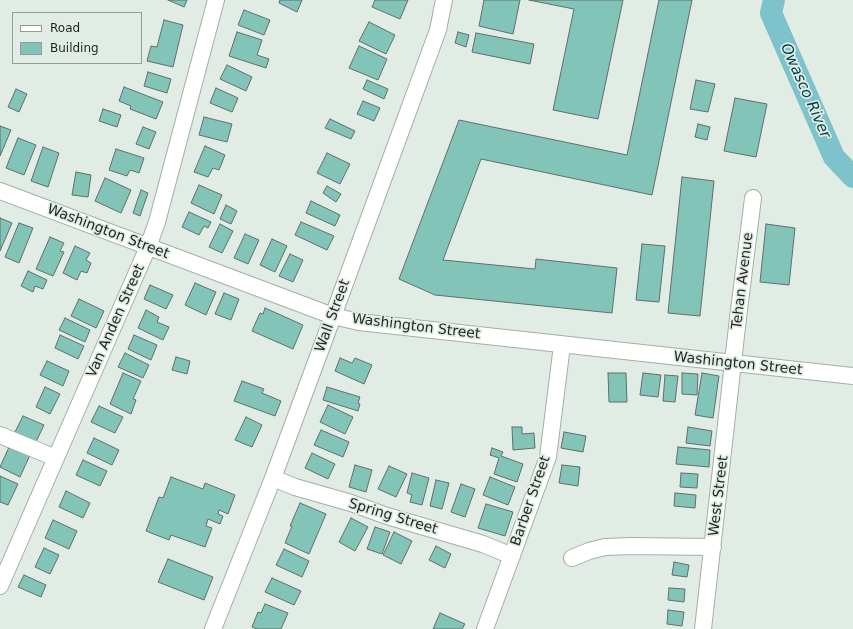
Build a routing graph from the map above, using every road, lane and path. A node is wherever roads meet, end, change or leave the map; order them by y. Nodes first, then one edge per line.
1 (216, 0) edge
2 (444, 0) edge
3 (1, 195) edge
4 (753, 198) dead end
5 (148, 247) junction
6 (333, 316) junction
7 (562, 345) junction
8 (734, 363) junction
9 (853, 376) edge
10 (0, 435) edge
11 (56, 458) junction
12 (273, 478) junction
13 (713, 547) junction
14 (512, 556) junction
15 (572, 558) dead end
16 (0, 586) edge
17 (213, 629) edge
18 (485, 629) edge
19 (703, 629) edge

1 - 5 street, Van Anden Street
2 - 6 street, Wall Street
3 - 5 street, Washington Street
4 - 8 street, Tehan Avenue
5 - 6 street, Washington Street
5 - 11 street, Van Anden Street
6 - 7 street, Washington Street
6 - 12 street, Wall Street
7 - 8 street, Washington Street
7 - 14 street, Barber Street
8 - 9 street, Washington Street
8 - 13 street, West Street
10 - 11 street
11 - 16 street, Van Anden Street
12 - 14 street, Spring Street
12 - 17 street, Wall Street
13 - 15 street
13 - 19 street, West Street
14 - 18 street, Barber Street

